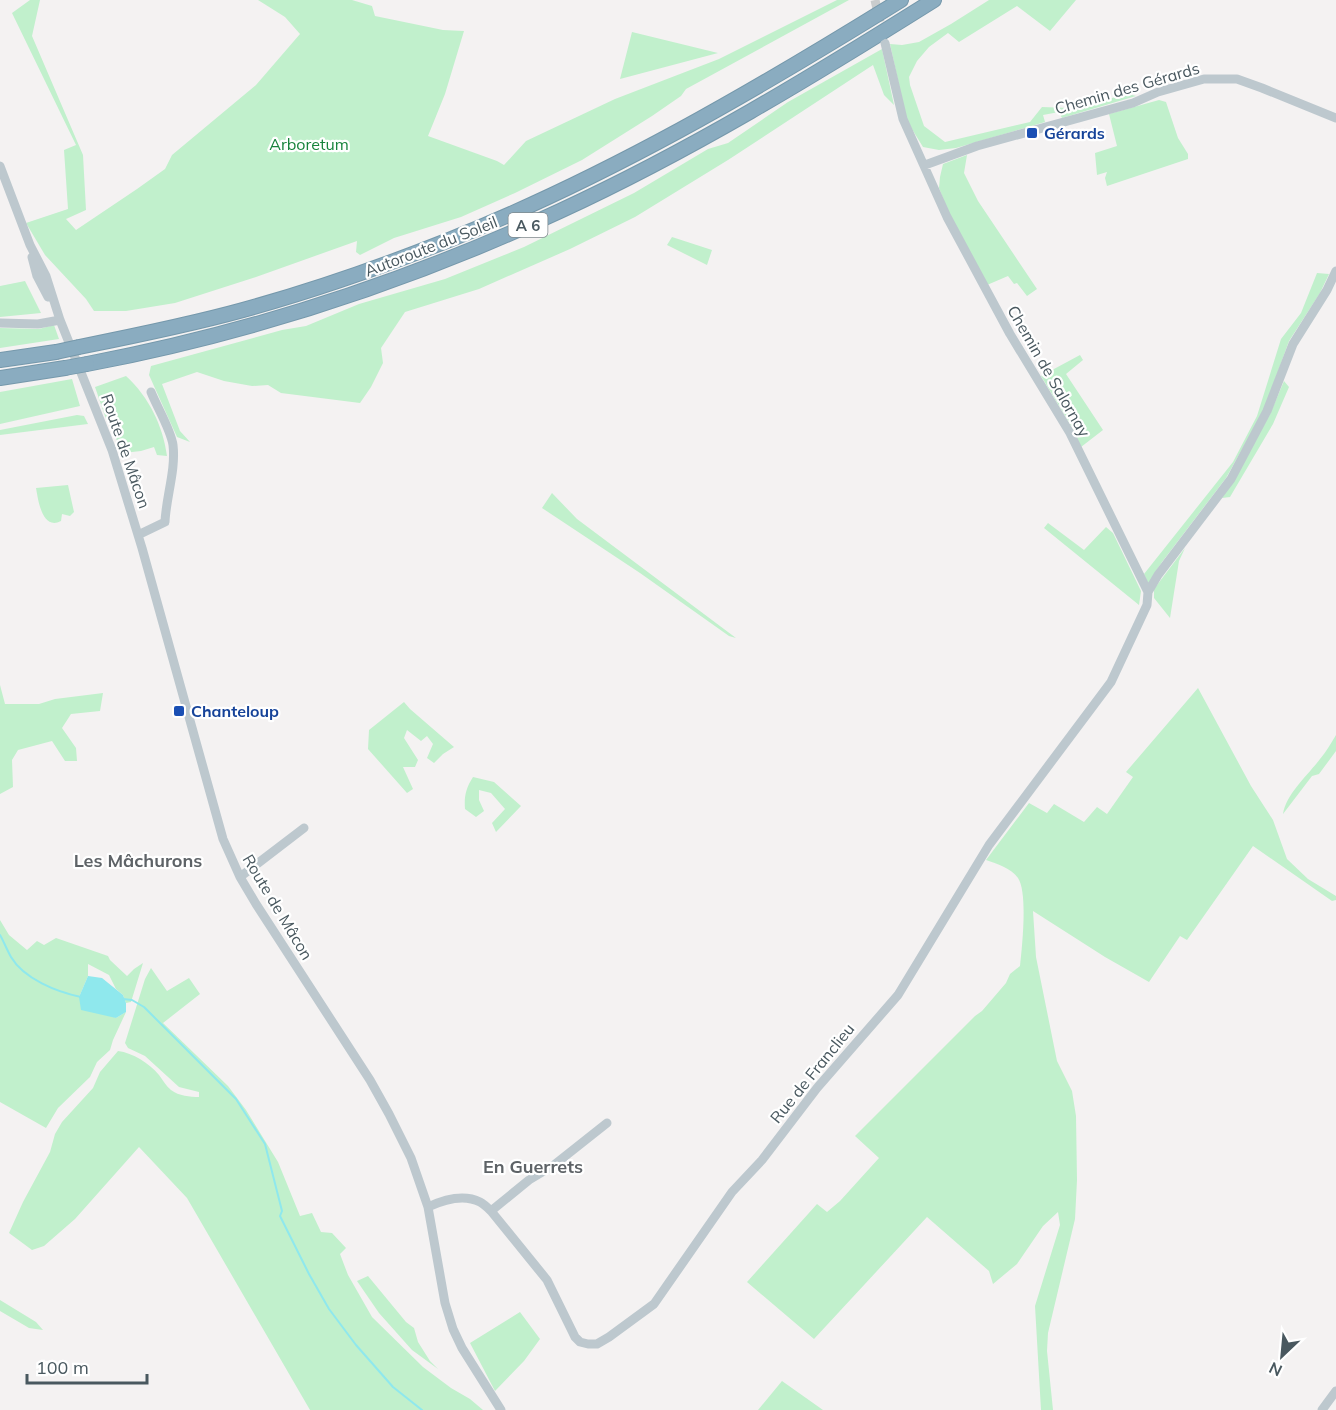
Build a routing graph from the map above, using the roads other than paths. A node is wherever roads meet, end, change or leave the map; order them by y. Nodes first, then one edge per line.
1 (901, 0) edge
2 (934, 0) edge
3 (885, 43) tunnel mouth
4 (1336, 118) edge
5 (925, 165) junction
6 (0, 166) edge
7 (1336, 271) edge
8 (60, 320) junction
9 (0, 322) edge
10 (81, 356) junction
11 (0, 360) edge
12 (0, 378) edge
13 (150, 392) dead end
14 (138, 535) junction
15 (1148, 592) junction
16 (304, 828) dead end
17 (240, 877) junction
18 (607, 1123) dead end
19 (428, 1207) junction
20 (491, 1211) junction
21 (1336, 1391) edge
22 (501, 1410) edge
23 (1322, 1410) edge

1 - 10 highway, Autoroute du Soleil / A 6
2 - 10 highway, Autoroute du Soleil / A 6
3 - 5 street, Chemin de Salornay
4 - 5 street, Chemin des Gérards
5 - 15 street, Chemin de Salornay
6 - 8 street, Route de Mâcon
7 - 15 street
8 - 9 street
8 - 10 street, Route de Mâcon
10 - 11 highway, Autoroute du Soleil / A 6, bridge
10 - 12 highway, Autoroute du Soleil / A 6, bridge
10 - 14 street, Route de Mâcon
13 - 14 street
14 - 17 street, Route de Mâcon
15 - 20 street, Rue de Franclieu
16 - 17 street
17 - 19 street, Route de Mâcon
18 - 20 street
19 - 20 street, Rue de Franclieu
19 - 22 street, Route de Mâcon
21 - 23 street

